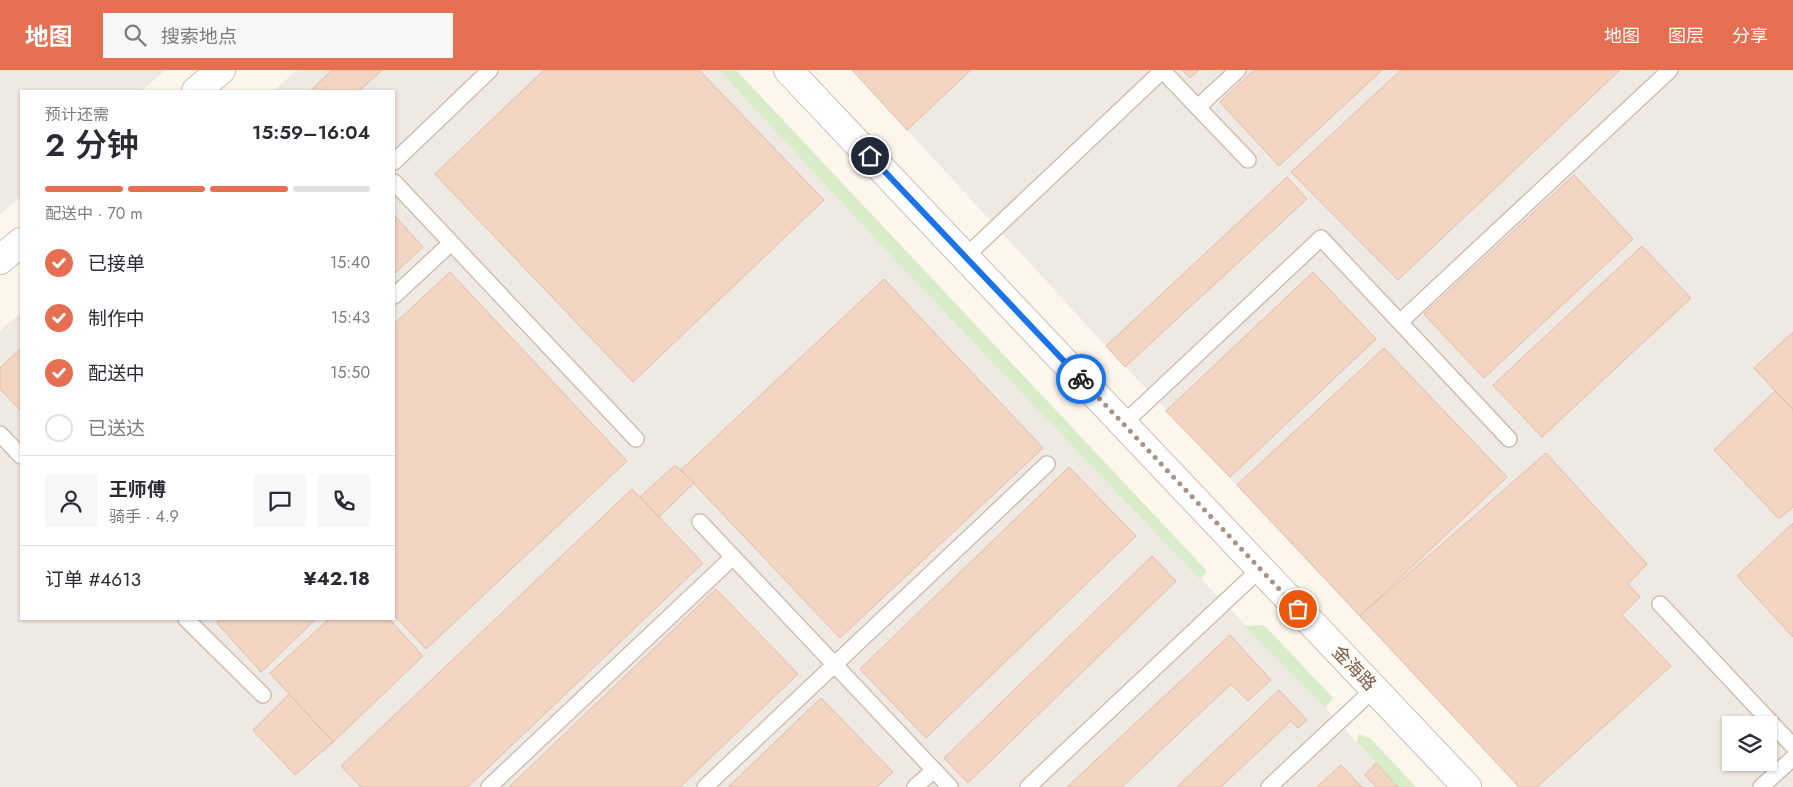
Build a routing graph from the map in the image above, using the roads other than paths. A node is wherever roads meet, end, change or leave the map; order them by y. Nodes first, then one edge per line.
1 (221, 70) edge
2 (490, 70) edge
3 (788, 70) edge
4 (1162, 70) edge
5 (1238, 70) edge
6 (1670, 70) edge
7 (197, 90) edge
8 (1198, 107) junction
9 (1248, 160) dead end
10 (395, 161) edge
11 (395, 183) edge
12 (20, 243) edge
13 (451, 243) junction
14 (965, 257) junction
15 (0, 260) edge
16 (395, 295) edge
17 (1400, 322) junction
18 (1123, 424) junction
19 (0, 434) edge
20 (636, 439) dead end
21 (1509, 439) dead end
22 (20, 455) edge
23 (1047, 464) dead end
24 (700, 522) dead end
25 (733, 558) junction
26 (1260, 569) junction
27 (1660, 604) dead end
28 (187, 620) edge
29 (835, 665) junction
30 (1374, 689) junction
31 (263, 695) dead end
32 (1793, 746) edge
33 (1793, 758) edge
34 (934, 770) junction
35 (489, 787) edge
36 (705, 787) edge
37 (915, 787) edge
38 (950, 787) edge
39 (1028, 787) edge
40 (1269, 787) edge
41 (1467, 787) edge
42 (1761, 787) edge

1 - 7 street
2 - 10 lane
3 - 14 street, 金海路
4 - 8 lane
4 - 14 lane
5 - 8 lane
6 - 17 lane
8 - 9 lane
11 - 13 lane
12 - 15 street
13 - 16 lane
13 - 20 lane
14 - 18 street, 金海路
17 - 18 lane
17 - 21 lane
18 - 26 street, 金海路
19 - 22 lane
23 - 29 lane
24 - 25 lane
25 - 29 lane
25 - 35 lane
26 - 30 street, 金海路
26 - 39 lane
27 - 32 lane
28 - 31 lane
29 - 34 lane
29 - 36 lane
30 - 40 lane
30 - 41 street, 金海路
33 - 42 lane
34 - 37 lane
34 - 38 lane

